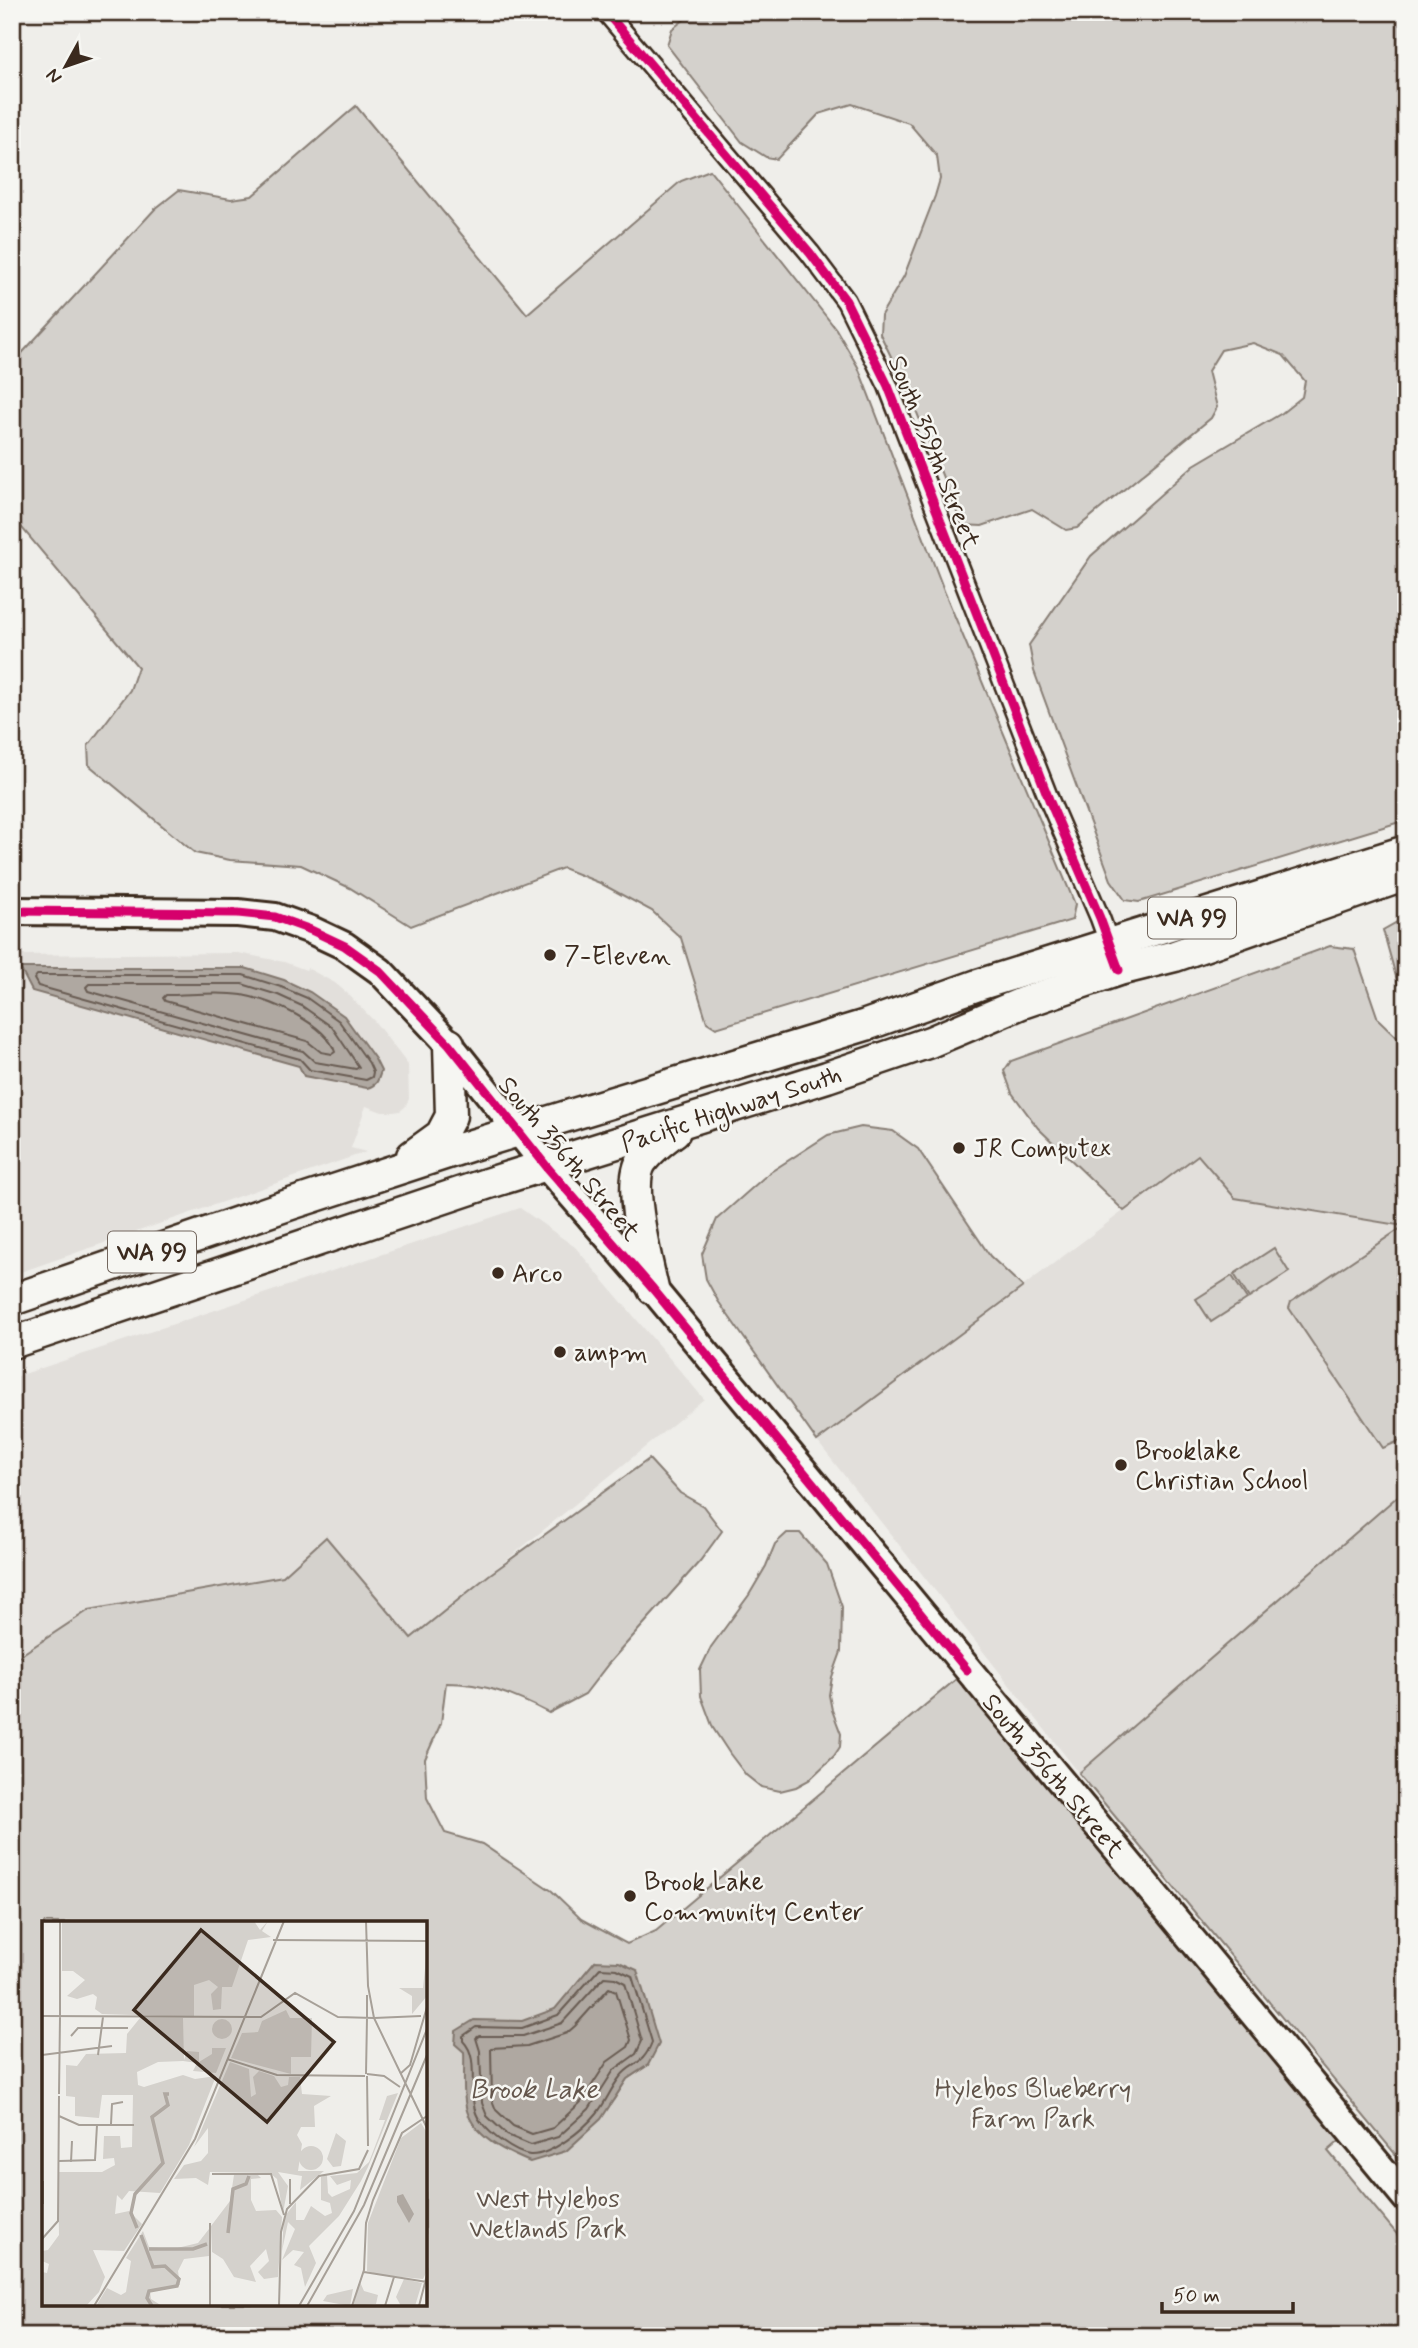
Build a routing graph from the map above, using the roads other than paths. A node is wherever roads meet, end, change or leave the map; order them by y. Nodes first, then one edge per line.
1 (606, 12) edge
2 (1406, 850) edge
3 (1406, 875) edge
4 (12, 911) edge
5 (1115, 957) junction
6 (449, 1044) junction
7 (692, 1119) junction
8 (520, 1132) junction
9 (547, 1167) junction
10 (386, 1174) junction
11 (653, 1289) junction
12 (12, 1300) edge
13 (12, 1343) edge
14 (1406, 2198) edge

1 - 5 street, South 359th Street
2 - 5 main road, Pacific Highway South / WA 99
3 - 5 main road, Pacific Highway South / WA 99
4 - 6 main road, South 356th Street
5 - 7 main road, Pacific Highway South / WA 99
5 - 8 main road, Pacific Highway South / WA 99
6 - 8 main road, South 356th Street
6 - 10 main road
7 - 9 main road, Pacific Highway South / WA 99
7 - 11 main road
8 - 9 main road, South 356th Street
8 - 10 main road, Pacific Highway South / WA 99
9 - 11 main road, South 356th Street
9 - 13 main road, Pacific Highway South / WA 99
10 - 12 main road, Pacific Highway South / WA 99
11 - 14 main road, South 356th Street

